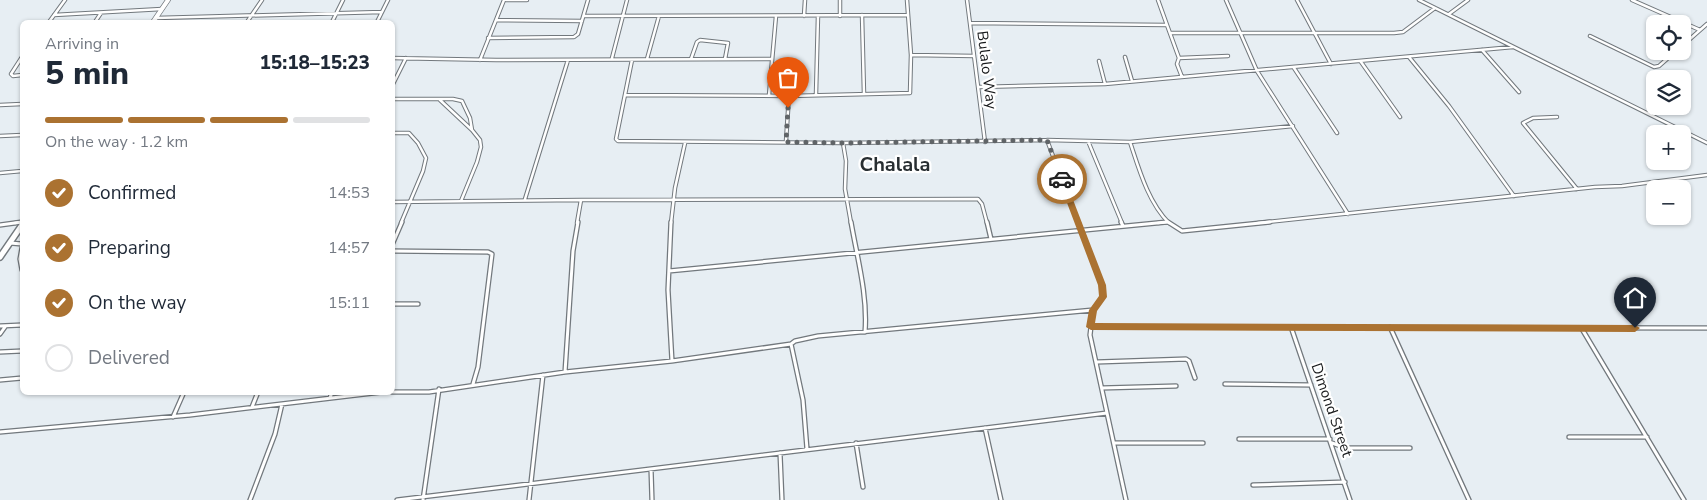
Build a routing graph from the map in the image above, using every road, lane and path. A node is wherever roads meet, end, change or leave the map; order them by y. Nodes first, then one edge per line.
1 (65, 0) edge
2 (168, 0) edge
3 (262, 0) edge
4 (343, 0) edge
5 (388, 0) edge
6 (505, 0) edge
7 (527, 0) edge
8 (588, 0) edge
9 (627, 0) edge
10 (805, 0) edge
11 (840, 0) edge
12 (907, 0) edge
13 (967, 0) edge
14 (1158, 0) edge
15 (1226, 0) edge
16 (1297, 0) edge
17 (1419, 0) edge
18 (1468, 0) edge
19 (1632, 0) edge
20 (1435, 8) junction
21 (162, 9) junction
22 (102, 12) junction
23 (382, 12) junction
24 (336, 14) junction
25 (1449, 14) junction
26 (54, 15) junction
27 (908, 15) junction
28 (251, 16) junction
29 (584, 16) junction
30 (624, 16) junction
31 (659, 16) junction
32 (776, 16) junction
33 (804, 16) junction
34 (818, 16) junction
35 (840, 16) junction
36 (862, 16) junction
37 (206, 17) junction
38 (156, 18) joint
39 (50, 20) edge
40 (96, 20) edge
41 (204, 20) edge
42 (248, 20) edge
43 (333, 20) edge
44 (378, 20) edge
45 (496, 20) junction
46 (582, 20) junction
47 (970, 23) junction
48 (1707, 24) edge
49 (1167, 25) junction
50 (1700, 30) junction
51 (1170, 33) junction
52 (1241, 34) junction
53 (1314, 34) junction
54 (1590, 36) dead end
55 (488, 38) junction
56 (1691, 38) edge
57 (1513, 47) junction
58 (1482, 49) junction
59 (911, 56) junction
60 (974, 56) junction
61 (1228, 56) dead end
62 (1125, 57) dead end
63 (1409, 57) junction
64 (395, 58) edge
65 (406, 58) junction
66 (612, 58) junction
67 (1179, 58) junction
68 (647, 59) junction
69 (691, 59) junction
70 (725, 59) junction
71 (772, 59) junction
72 (20, 60) edge
73 (480, 60) junction
74 (568, 60) junction
75 (632, 60) junction
76 (1666, 60) edge
77 (1099, 61) dead end
78 (1361, 61) junction
79 (1330, 64) junction
80 (1294, 68) junction
81 (1257, 71) junction
82 (20, 75) edge
83 (1182, 77) junction
84 (395, 80) edge
85 (1132, 81) junction
86 (1105, 84) junction
87 (979, 87) junction
88 (1518, 92) dead end
89 (816, 94) junction
90 (864, 94) junction
91 (625, 95) junction
92 (769, 95) junction
93 (790, 96) junction
94 (395, 99) edge
95 (440, 100) junction
96 (20, 104) edge
97 (0, 105) edge
98 (1400, 117) dead end
99 (1557, 117) dead end
100 (1293, 126) junction
101 (472, 131) junction
102 (1337, 132) dead end
103 (395, 133) edge
104 (20, 135) edge
105 (0, 136) edge
106 (1047, 140) junction
107 (1088, 141) junction
108 (786, 142) junction
109 (985, 142) junction
110 (1130, 142) junction
111 (685, 143) junction
112 (843, 143) junction
113 (1707, 143) edge
114 (20, 171) edge
115 (0, 173) edge
116 (1707, 175) edge
117 (1577, 189) junction
118 (1514, 196) junction
119 (846, 198) junction
120 (524, 200) junction
121 (581, 200) junction
122 (673, 200) junction
123 (461, 201) junction
124 (395, 202) edge
125 (409, 202) junction
126 (1348, 214) junction
127 (1168, 222) junction
128 (20, 223) edge
129 (0, 225) edge
130 (20, 226) edge
131 (1123, 226) junction
132 (1080, 230) junction
133 (395, 237) edge
134 (991, 239) junction
135 (10, 243) junction
136 (20, 244) edge
137 (20, 252) edge
138 (395, 252) edge
139 (856, 253) junction
140 (0, 258) edge
141 (20, 265) edge
142 (669, 271) junction
143 (395, 304) edge
144 (418, 304) dead end
145 (1093, 310) junction
146 (20, 325) edge
147 (0, 326) edge
148 (5, 326) junction
149 (1091, 327) junction
150 (1291, 327) junction
151 (1390, 327) junction
152 (1581, 328) junction
153 (1707, 328) edge
154 (865, 332) junction
155 (0, 334) edge
156 (791, 344) junction
157 (20, 351) edge
158 (0, 352) edge
159 (672, 361) junction
160 (1097, 362) junction
161 (565, 372) junction
162 (542, 375) junction
163 (20, 378) edge
164 (1195, 378) dead end
165 (0, 380) edge
166 (473, 384) junction
167 (1225, 384) dead end
168 (1311, 385) junction
169 (1176, 386) dead end
170 (1102, 388) junction
171 (439, 389) junction
172 (395, 392) edge
173 (183, 395) edge
174 (257, 395) edge
175 (331, 395) edge
176 (356, 395) edge
177 (330, 398) junction
178 (282, 404) junction
179 (251, 407) junction
180 (1107, 412) junction
181 (173, 417) junction
182 (985, 428) junction
183 (0, 432) edge
184 (1569, 437) dead end
185 (1647, 437) junction
186 (1239, 439) dead end
187 (1330, 441) junction
188 (856, 443) junction
189 (1114, 443) junction
190 (1203, 443) dead end
191 (1410, 448) dead end
192 (807, 449) junction
193 (780, 453) junction
194 (651, 469) junction
195 (1345, 482) junction
196 (531, 484) junction
197 (1253, 485) dead end
198 (863, 488) dead end
199 (424, 498) edge
200 (250, 500) edge
201 (397, 500) edge
202 (529, 500) edge
203 (652, 500) edge
204 (782, 500) edge
205 (1001, 500) edge
206 (1126, 500) edge
207 (1350, 500) edge
208 (1469, 500) edge
209 (1684, 500) edge

1 - 26 street
2 - 21 street
3 - 28 street
4 - 24 street
5 - 23 street
6 - 7 street
6 - 45 street
8 - 29 street
9 - 30 street
10 - 33 street
11 - 35 street
12 - 27 street
13 - 47 street, Bulalo Way
14 - 49 street
15 - 52 street
16 - 53 street
17 - 20 street
18 - 25 street
19 - 50 street
20 - 25 street
20 - 53 street
21 - 22 street
21 - 38 street
22 - 26 street
22 - 40 street
23 - 24 street
23 - 44 street
24 - 28 street
24 - 43 street
25 - 57 street
26 - 39 street
27 - 36 street
27 - 59 street
28 - 37 street
28 - 42 street
29 - 30 street
29 - 46 street
30 - 31 street
30 - 66 street
31 - 32 street
31 - 68 street
32 - 33 street
32 - 71 street
33 - 34 street
34 - 35 street
34 - 89 street
35 - 36 street
36 - 90 street
37 - 38 street
37 - 41 street
45 - 46 street
45 - 55 street
46 - 55 street
47 - 49 street
47 - 60 street, Bulalo Way
48 - 50 street
49 - 51 street
50 - 56 street
51 - 52 street
51 - 67 street
52 - 53 street
52 - 81 street
53 - 79 street
54 - 76 street
55 - 73 street
57 - 58 street
57 - 113 street
58 - 63 street
58 - 88 street
59 - 60 street
59 - 90 street
60 - 87 street, Bulalo Way
61 - 67 street
62 - 85 street
63 - 78 street
63 - 118 street
64 - 65 street
65 - 73 street
65 - 84 street
66 - 74 street
66 - 75 street
67 - 83 street
68 - 69 street
68 - 75 street
69 - 70 street
69 - 70 street
70 - 71 street
71 - 92 street
72 - 82 street
73 - 74 street
74 - 120 street
75 - 91 street
77 - 86 street
78 - 79 street
78 - 98 street
79 - 80 street
80 - 81 street
80 - 102 street
81 - 83 street
81 - 100 street
83 - 85 street
85 - 86 street
86 - 87 street
87 - 109 street, Bulalo Way
89 - 90 street
89 - 93 street
91 - 92 street
91 - 111 street
92 - 93 street
93 - 108 street
94 - 95 street
95 - 101 street
95 - 101 street
96 - 97 street
99 - 117 street
100 - 110 street
100 - 126 street
101 - 123 street
103 - 125 street
104 - 105 street
106 - 107 street
106 - 109 street
106 - 132 street
107 - 110 street
107 - 131 street
108 - 111 street
108 - 112 street
109 - 112 street
110 - 127 street
111 - 122 street
112 - 119 street
114 - 115 street
116 - 117 street
117 - 118 street
118 - 126 street
119 - 122 street
119 - 134 street
119 - 139 street
120 - 121 street
120 - 123 street
121 - 122 street
121 - 161 street
122 - 142 street
123 - 125 street
124 - 125 street
125 - 133 street
126 - 127 street
127 - 131 street
128 - 129 street
130 - 135 street
131 - 132 street
132 - 134 street
132 - 145 street
134 - 139 street
135 - 136 street
135 - 140 street
137 - 141 street
138 - 166 street
139 - 142 street
139 - 154 street
142 - 159 street
143 - 144 street
145 - 149 street
145 - 154 street
146 - 148 street
147 - 148 street
148 - 155 street
149 - 150 street
149 - 160 street
150 - 151 street
150 - 168 street, Dimond Street
151 - 152 street
151 - 208 street
152 - 153 street
152 - 185 street
154 - 156 street
156 - 159 street
156 - 192 street
157 - 158 street
159 - 161 street
160 - 164 street
160 - 170 street
161 - 162 street
162 - 166 street
162 - 196 street
163 - 165 street
166 - 171 street
167 - 168 street
168 - 187 street, Dimond Street
169 - 170 street
170 - 180 street
171 - 172 street
171 - 199 street
173 - 181 street
174 - 179 street
175 - 177 street
176 - 177 street
177 - 178 street
178 - 179 street
178 - 200 street
179 - 181 street
180 - 182 street
180 - 189 street
181 - 183 street
182 - 188 street
182 - 205 street
184 - 185 street
185 - 209 street
186 - 187 street
187 - 191 street
187 - 195 street, Dimond Street
188 - 192 street
188 - 198 street
189 - 190 street
189 - 206 street
192 - 193 street
193 - 194 street
193 - 204 street
194 - 196 street
194 - 203 street
195 - 197 street
195 - 207 street, Dimond Street
196 - 199 street
196 - 202 street
199 - 201 street

